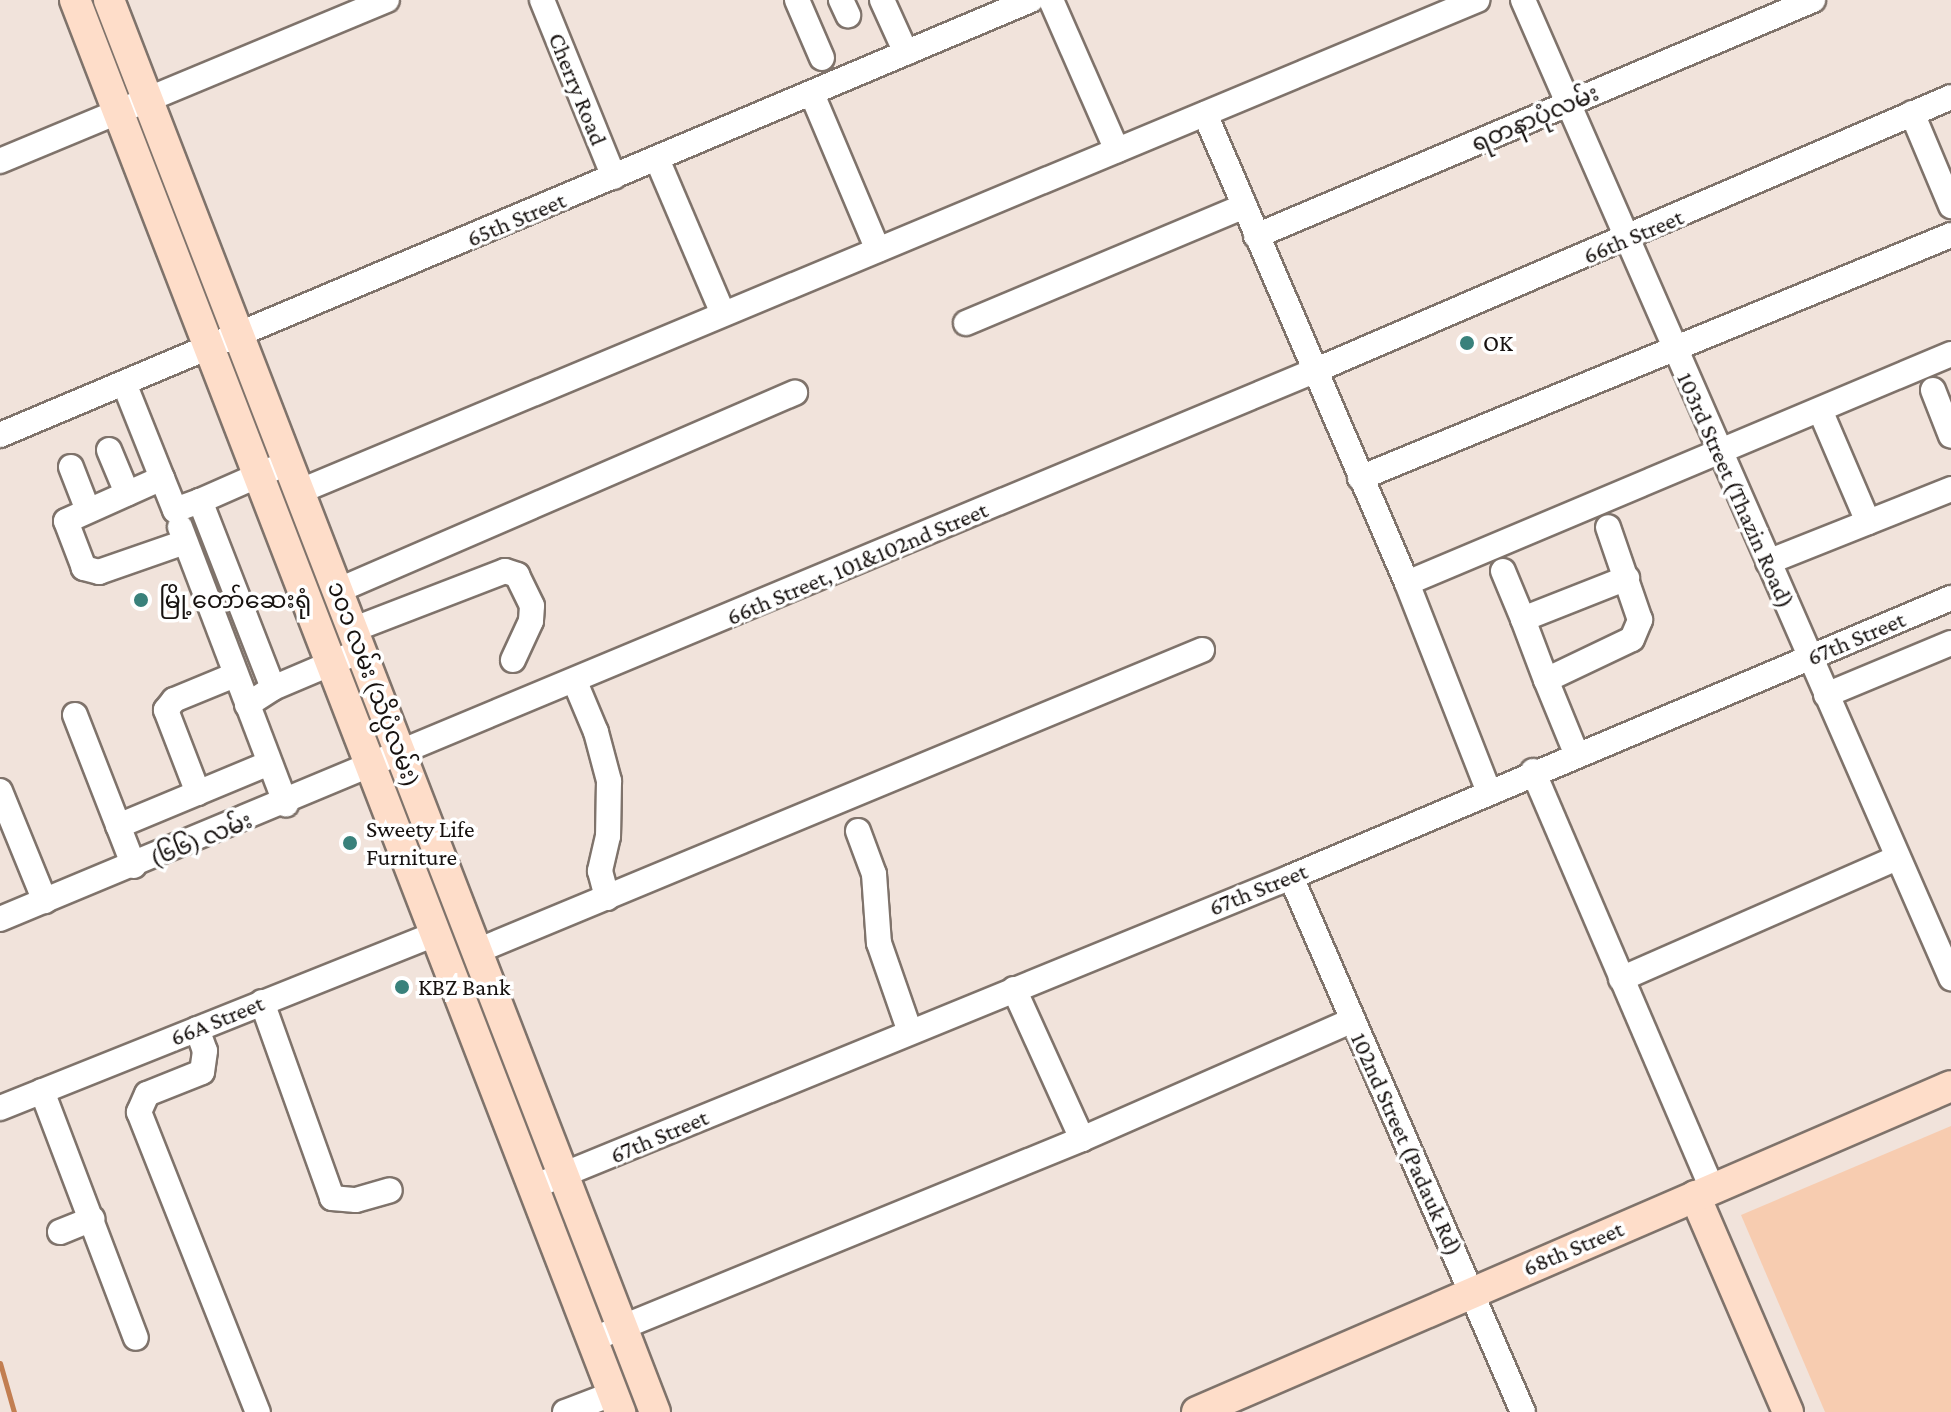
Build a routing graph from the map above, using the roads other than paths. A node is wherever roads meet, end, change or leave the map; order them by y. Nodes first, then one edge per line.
1 (75, 0) edge
2 (109, 0) edge
3 (387, 0) edge
4 (542, 0) edge
5 (797, 0) edge
6 (882, 0) edge
7 (1031, 0) edge
8 (1051, 0) edge
9 (1477, 0) edge
10 (1523, 0) edge
11 (1813, 0) edge
12 (906, 53) junction
13 (822, 58) dead end
14 (812, 94) junction
15 (1951, 97) edge
16 (145, 99) junction
17 (1570, 103) junction
18 (117, 110) junction
19 (1912, 113) junction
20 (1205, 114) junction
21 (1117, 150) junction
22 (657, 159) junction
23 (0, 161) edge
24 (614, 177) junction
25 (1244, 206) junction
26 (1951, 206) edge
27 (1951, 235) edge
28 (1256, 236) junction
29 (1627, 239) junction
30 (878, 250) junction
31 (723, 314) junction
32 (966, 323) dead end
33 (238, 336) junction
34 (207, 348) junction
35 (1674, 349) junction
36 (1951, 354) edge
37 (1314, 371) junction
38 (124, 383) junction
39 (1933, 390) dead end
40 (795, 393) dead end
41 (1820, 410) junction
42 (0, 435) edge
43 (1951, 436) edge
44 (109, 450) dead end
45 (1720, 453) junction
46 (286, 463) junction
47 (71, 467) dead end
48 (258, 476) junction
49 (162, 478) junction
50 (1360, 478) junction
51 (1951, 489) edge
52 (298, 492) junction
53 (127, 493) junction
54 (200, 501) junction
55 (87, 508) junction
56 (175, 510) junction
57 (1868, 522) junction
58 (1608, 527) dead end
59 (185, 542) junction
60 (1768, 562) junction
61 (1503, 571) dead end
62 (1627, 578) junction
63 (1407, 583) junction
64 (339, 590) junction
65 (1951, 598) edge
66 (1523, 619) junction
67 (356, 640) junction
68 (1951, 643) edge
69 (1202, 650) dead end
70 (1810, 657) junction
71 (513, 660) dead end
72 (331, 664) junction
73 (235, 675) junction
74 (1546, 680) junction
75 (575, 682) junction
76 (273, 688) junction
77 (1826, 695) junction
78 (247, 705) junction
79 (75, 715) dead end
80 (1576, 753) junction
81 (401, 756) junction
82 (269, 763) junction
83 (369, 768) junction
84 (1533, 771) junction
85 (1488, 790) junction
86 (0, 791) edge
87 (198, 793) junction
88 (286, 804) junction
89 (118, 826) junction
90 (858, 831) dead end
91 (1897, 858) junction
92 (134, 866) junction
93 (1291, 877) junction
94 (607, 898) junction
95 (45, 901) junction
96 (0, 919) edge
97 (435, 934) junction
98 (477, 951) junction
99 (1951, 978) edge
100 (1621, 979) junction
101 (1014, 989) junction
102 (495, 993) junction
103 (262, 1002) junction
104 (462, 1008) junction
105 (1353, 1020) junction
106 (197, 1029) junction
107 (910, 1032) junction
108 (1951, 1086) edge
109 (42, 1091) junction
110 (0, 1108) edge
111 (1082, 1139) junction
112 (564, 1176) junction
113 (533, 1187) junction
114 (390, 1190) dead end
115 (1704, 1192) junction
116 (92, 1219) junction
117 (60, 1232) dead end
118 (1471, 1291) junction
119 (622, 1326) junction
120 (136, 1338) dead end
121 (591, 1340) junction
122 (616, 1403) edge
123 (651, 1411) edge
124 (258, 1412) edge
125 (565, 1412) edge
126 (1197, 1412) edge
127 (1523, 1412) edge
128 (1787, 1412) edge

1 - 18 main road, ၁၀၁ လမ်း (သိပ္ပံလမ်း)
2 - 16 main road, ၁၀၁ လမ်း (သိပ္ပံလမ်း)
3 - 16 street
4 - 24 street, Cherry Road
5 - 13 street
6 - 12 street
7 - 12 street, 65th Street
8 - 21 street
9 - 20 street
10 - 17 street, 103rd Street (Thazin Road)
11 - 17 street, ရတနာပုံလမ်း
12 - 14 street, 65th Street
14 - 22 street, 65th Street
14 - 30 street
15 - 19 street, 66th Street
16 - 18 street
16 - 33 main road, ၁၀၁ လမ်း (သိပ္ပံလမ်း)
17 - 28 street, ရတနာပုံလမ်း
17 - 29 street, 103rd Street (Thazin Road)
18 - 23 street
18 - 34 main road, ၁၀၁ လမ်း (သိပ္ပံလမ်း)
19 - 26 street
19 - 29 street, 66th Street
20 - 21 street
20 - 25 street
21 - 30 street
22 - 24 street, 65th Street
22 - 31 street
24 - 33 street, 65th Street
25 - 28 street
25 - 32 street
27 - 35 street
28 - 37 street
29 - 35 street, 103rd Street (Thazin Road)
29 - 37 street, 66th Street
30 - 31 street
31 - 52 street
33 - 34 street, 65th Street
33 - 46 main road, ၁၀၁ လမ်း (သိပ္ပံလမ်း)
34 - 38 street, 65th Street
34 - 48 main road, ၁၀၁ လမ်း (သိပ္ပံလမ်း)
35 - 45 street, 103rd Street (Thazin Road)
35 - 50 street
36 - 41 street
37 - 50 street
37 - 75 street, 66th Street, 101&102nd Street
38 - 42 street, 65th Street
38 - 49 street
39 - 43 street
40 - 64 street
41 - 45 street
41 - 57 street
44 - 53 street
45 - 60 street, 103rd Street (Thazin Road)
45 - 63 street
46 - 48 street
46 - 52 main road, ၁၀၁ လမ်း (သိပ္ပံလမ်း)
47 - 55 street
48 - 54 street
48 - 72 main road, ၁၀၁ လမ်း (သိပ္ပံလမ်း)
49 - 53 street
49 - 56 street
50 - 63 street
51 - 57 street
52 - 64 main road, ၁၀၁ လမ်း (သိပ္ပံလမ်း)
53 - 55 street
54 - 56 street
54 - 76 street
55 - 59 street
56 - 59 street
57 - 60 street
58 - 62 street
59 - 73 street
60 - 70 street, 103rd Street (Thazin Road)
61 - 66 street
62 - 66 street
62 - 74 street
63 - 85 street
64 - 67 main road, ၁၀၁ လမ်း (သိပ္ပံလမ်း)
65 - 70 street, 67th Street
66 - 74 street
67 - 71 street
67 - 72 street
67 - 81 main road, ၁၀၁ လမ်း (သိပ္ပံလမ်း)
68 - 77 street
69 - 94 street
70 - 77 street, 103rd Street (Thazin Road)
70 - 80 street, 67th Street
72 - 76 street
72 - 83 main road, ၁၀၁ လမ်း (သိပ္ပံလမ်း)
73 - 78 street
73 - 87 street
74 - 80 street
75 - 81 street, 66th Street, 101&102nd Street
75 - 94 street
76 - 78 street
77 - 91 street, 103rd Street (Thazin Road)
78 - 82 street
79 - 89 street
80 - 84 street, 67th Street
81 - 83 street, (၆၆) လမ်း
81 - 98 main road, ၁၀၁ လမ်း (သိပ္ပံလမ်း)
82 - 87 street
82 - 88 street
83 - 88 street, (၆၆) လမ်း
83 - 97 main road, ၁၀၁ လမ်း (သိပ္ပံလမ်း)
84 - 85 street, 67th Street
84 - 100 street
85 - 93 street, 67th Street
86 - 95 street
87 - 89 street
88 - 92 street, (၆၆) လမ်း
89 - 92 street
90 - 107 street
91 - 99 street, 103rd Street (Thazin Road)
91 - 100 street
92 - 95 street, (၆၆) လမ်း
93 - 101 street, 67th Street
93 - 105 street, 102nd Street (Padauk Rd)
94 - 98 street
95 - 96 street, (၆၆) လမ်း
97 - 103 street, 66A Street
97 - 104 main road, ၁၀၁ လမ်း (သိပ္ပံလမ်း)
98 - 102 main road, ၁၀၁ လမ်း (သိပ္ပံလမ်း)
100 - 115 street
101 - 107 street, 67th Street
101 - 111 street
102 - 104 main road
102 - 112 main road, ၁၀၁ လမ်း (သိပ္ပံလမ်း)
103 - 106 street, 66A Street
103 - 114 street
104 - 113 main road, ၁၀၁ လမ်း (သိပ္ပံလမ်း)
105 - 111 street
105 - 118 street, 102nd Street (Padauk Rd)
106 - 109 street, 66A Street
106 - 124 street
107 - 112 street, 67th Street
108 - 115 main road, 68th Street
109 - 110 street, 66A Street
109 - 116 street
111 - 119 street
112 - 113 street, 67th Street
112 - 119 main road, ၁၀၁ လမ်း (သိပ္ပံလမ်း)
113 - 121 main road, ၁၀၁ လမ်း (သိပ္ပံလမ်း)
115 - 118 main road, 68th Street
115 - 128 main road
116 - 117 street
116 - 120 street
118 - 126 main road, 68th Street
118 - 127 street, 102nd Street (Padauk Rd)
119 - 121 street
119 - 123 main road, ၁၀၁ လမ်း (သိပ္ပံလမ်း)
121 - 122 main road, ၁၀၁ လမ်း (သိပ္ပံလမ်း)
122 - 125 street

